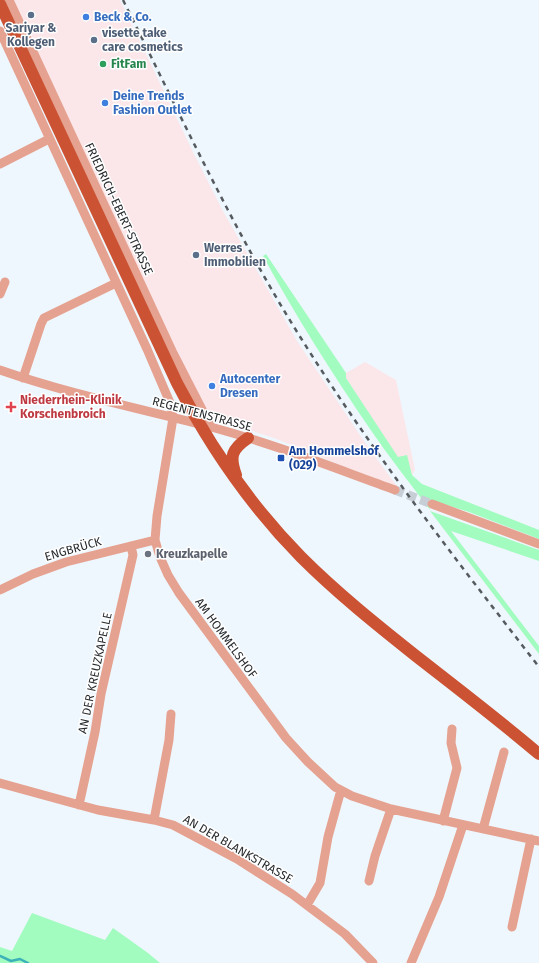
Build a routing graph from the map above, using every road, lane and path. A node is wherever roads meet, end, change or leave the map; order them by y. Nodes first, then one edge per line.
1 (9, 0) edge
2 (0, 4) edge
3 (0, 31) edge
4 (49, 139) junction
5 (0, 164) edge
6 (5, 282) dead end
7 (116, 283) junction
8 (0, 294) edge
9 (0, 370) edge
10 (24, 378) junction
11 (173, 418) junction
12 (205, 426) junction
13 (248, 438) junction
14 (240, 485) junction
15 (395, 490) tunnel mouth
16 (432, 504) tunnel mouth
17 (155, 540) junction
18 (539, 544) edge
19 (131, 546) junction
20 (0, 590) edge
21 (171, 714) dead end
22 (452, 729) dead end
23 (504, 752) dead end
24 (539, 754) edge
25 (0, 783) edge
26 (341, 790) junction
27 (79, 805) junction
28 (391, 809) junction
29 (154, 820) junction
30 (443, 821) junction
31 (463, 825) junction
32 (483, 829) junction
33 (535, 840) edge
34 (369, 880) dead end
35 (307, 905) junction
36 (512, 927) dead end
37 (373, 963) edge
38 (411, 963) edge

1 - 12 street, FRIEDRICH-EBERT-STRASSE
2 - 12 main road
3 - 4 street
4 - 5 street
4 - 7 street
6 - 8 street
7 - 10 street
7 - 11 street
9 - 10 street, REGENTENSTRASSE
10 - 11 street, REGENTENSTRASSE
11 - 12 street, REGENTENSTRASSE
11 - 17 street, AM HOMMELSHOF
12 - 13 street, REGENTENSTRASSE
12 - 14 main road
13 - 14 main road
13 - 15 street, REGENTENSTRASSE
14 - 24 main road
16 - 18 street
17 - 19 street, ENGBRÜCK
17 - 26 street, AM HOMMELSHOF
19 - 20 street, ENGBRÜCK
19 - 27 street, AN DER KREUZKAPELLE
21 - 29 street
22 - 30 street
23 - 32 street
25 - 27 street, AN DER BLANKSTRASSE
26 - 28 street, AM HOMMELSHOF
26 - 35 street
27 - 29 street, AN DER BLANKSTRASSE
28 - 30 street, AM HOMMELSHOF
28 - 34 street
29 - 35 street, AN DER BLANKSTRASSE
30 - 31 street, AM HOMMELSHOF
31 - 32 street, AM HOMMELSHOF
31 - 38 street
32 - 33 street, AM HOMMELSHOF
33 - 36 street, AM HOMMELSHOF
35 - 37 street, AN DER BLANKSTRASSE

